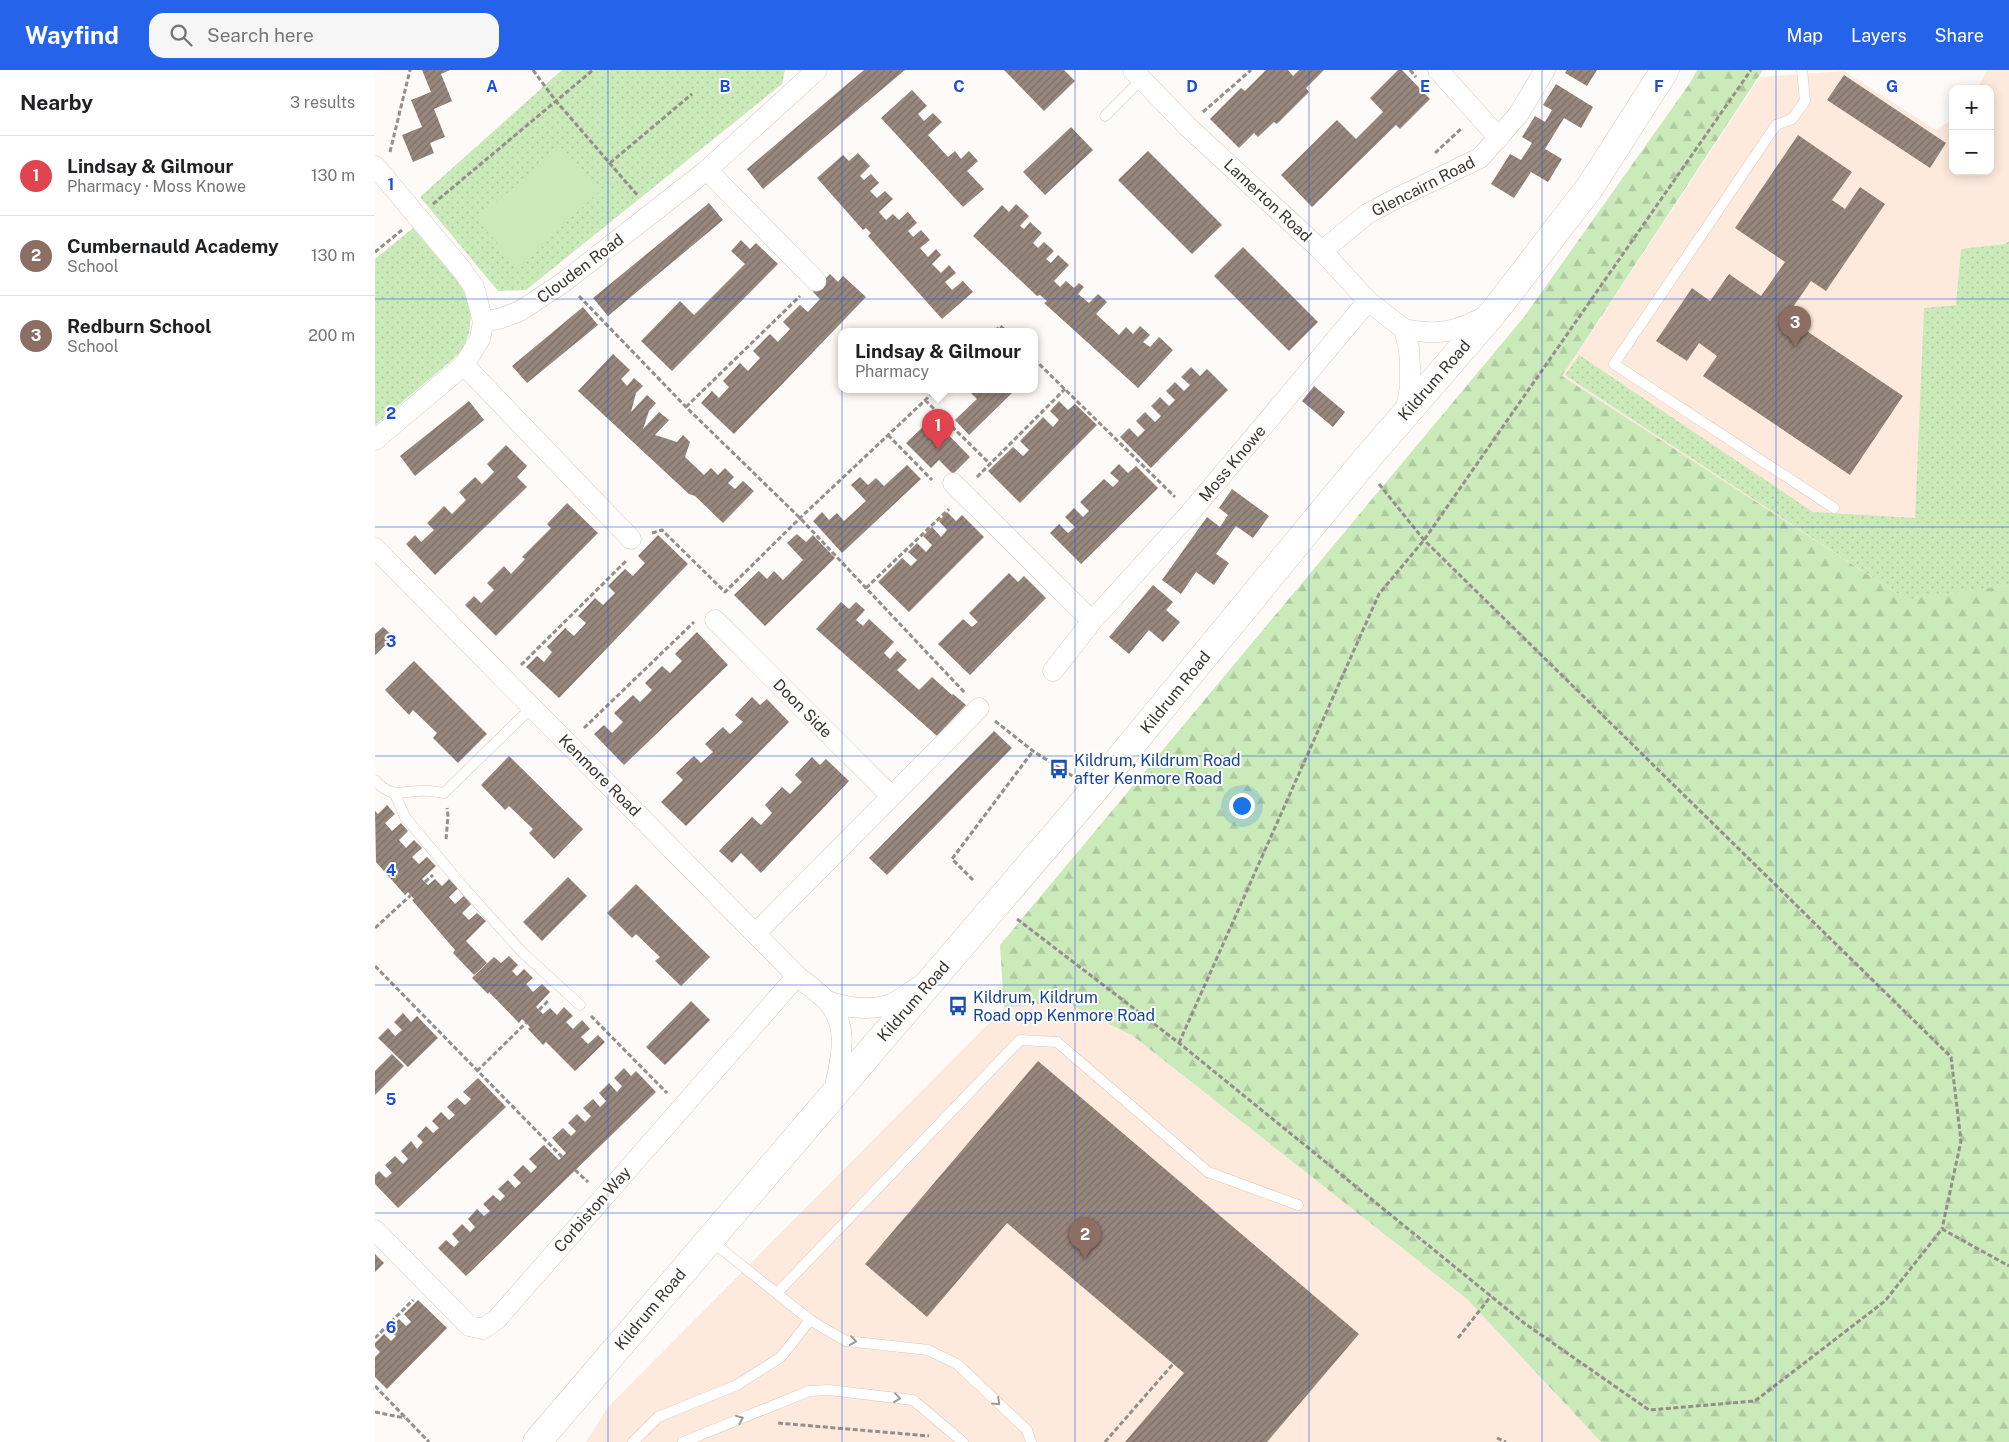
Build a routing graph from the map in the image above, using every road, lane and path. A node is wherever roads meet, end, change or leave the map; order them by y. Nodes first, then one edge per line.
1 (410, 70) edge
2 (533, 70) edge
3 (593, 70) edge
4 (817, 70) edge
5 (1251, 70) edge
6 (1438, 70) edge
7 (1545, 70) edge
8 (1665, 70) edge
9 (1751, 70) edge
10 (1802, 70) edge
11 (1411, 71) edge
12 (1138, 75) edge
13 (1418, 78) dead end
14 (692, 94) dead end
15 (556, 101) junction
16 (1105, 116) dead end
17 (1465, 125) dead end
18 (1187, 126) junction
19 (1499, 138) junction
20 (609, 163) junction
21 (707, 170) junction
22 (380, 171) edge
23 (1447, 174) junction
24 (652, 213) junction
25 (418, 216) junction
26 (1322, 251) junction
27 (375, 252) edge
28 (816, 281) joint
29 (564, 282) junction
30 (1368, 301) junction
31 (1493, 313) junction
32 (483, 322) junction
33 (1404, 329) junction
34 (1038, 363) edge
35 (464, 365) junction
36 (1065, 389) junction
37 (933, 393) edge
38 (925, 400) junction
39 (686, 407) junction
40 (1405, 413) junction
41 (888, 435) junction
42 (375, 440) edge
43 (1363, 463) junction
44 (990, 464) junction
45 (960, 490) junction
46 (1834, 508) dead end
47 (1191, 512) junction
48 (800, 518) junction
49 (631, 539) junction
50 (1424, 540) junction
51 (375, 548) edge
52 (866, 588) junction
53 (725, 592) junction
54 (719, 598) dead end
55 (707, 618) joint
56 (1092, 620) junction
57 (1053, 670) dead end
58 (506, 680) junction
59 (532, 707) junction
60 (979, 708) junction
61 (568, 743) junction
62 (1033, 751) junction
63 (375, 780) edge
64 (1094, 790) junction
65 (444, 793) junction
66 (395, 794) junction
67 (891, 796) junction
68 (445, 864) junction
69 (973, 880) dead end
70 (411, 895) dead end
71 (1014, 917) dead end
72 (375, 928) edge
73 (756, 933) junction
74 (375, 966) edge
75 (797, 976) junction
76 (933, 978) junction
77 (827, 1000) junction
78 (580, 1004) joint
79 (527, 1024) dead end
80 (1179, 1043) junction
81 (477, 1071) junction
82 (834, 1092) junction
83 (681, 1108) junction
84 (562, 1157) dead end
85 (1298, 1205) dead end
86 (1942, 1229) junction
87 (375, 1230) edge
88 (709, 1240) junction
89 (2009, 1266) edge
90 (428, 1285) junction
91 (777, 1293) junction
92 (1491, 1296) junction
93 (810, 1320) junction
94 (375, 1338) edge
95 (1458, 1338) dead end
96 (1173, 1364) dead end
97 (375, 1386) edge
98 (375, 1412) edge
99 (755, 1413) junction
100 (405, 1418) junction
101 (935, 1437) dead end
102 (1497, 1438) dead end
103 (538, 1439) edge
104 (698, 1440) edge
105 (429, 1441) edge
106 (633, 1442) edge
107 (683, 1442) edge
108 (963, 1442) edge
109 (1031, 1442) edge
110 (1105, 1442) edge
111 (1506, 1442) edge

1 - 22 path
2 - 15 path
3 - 15 path
4 - 21 street, Clouden Road
5 - 18 path
6 - 19 street
7 - 19 street, Glencairn Road
8 - 31 street, Kildrum Road
9 - 50 path
10 - 46 lane
11 - 13 path
12 - 16 lane
12 - 18 street, Lamerton Road
14 - 20 path
15 - 20 path
15 - 25 path
17 - 23 path
18 - 26 street, Lamerton Road
19 - 23 street, Glencairn Road
20 - 24 path
21 - 24 street, Clouden Road
21 - 28 street
22 - 25 street
23 - 26 street, Glencairn Road
24 - 29 street, Clouden Road
25 - 27 path
25 - 32 street
26 - 30 street, Lamerton Road
28 - 39 path
29 - 32 street, Clouden Road
29 - 39 path
30 - 33 street, Lamerton Road
30 - 47 street, Moss Knowe
31 - 33 street
31 - 40 street, Kildrum Road
32 - 35 street
33 - 40 street
34 - 36 path
35 - 42 street
35 - 49 street
36 - 44 path
36 - 47 path
37 - 38 path
38 - 41 path
38 - 44 path
39 - 48 path
40 - 43 street, Kildrum Road
41 - 45 path
41 - 48 path
43 - 50 path
43 - 64 street, Kildrum Road
44 - 45 path
45 - 52 path
45 - 56 street
47 - 56 street, Moss Knowe
48 - 52 path
48 - 53 path
49 - 53 path
49 - 58 path
50 - 80 path
50 - 86 path
51 - 58 street, Kenmore Road
52 - 60 path
53 - 54 path
55 - 61 path
55 - 67 street, Doon Side
56 - 57 street, Moss Knowe
58 - 59 street, Kenmore Road
59 - 61 street, Kenmore Road
59 - 65 lane
60 - 62 path
60 - 67 street
61 - 73 street, Kenmore Road
62 - 64 path
62 - 69 path
63 - 66 lane
64 - 76 street, Kildrum Road
65 - 66 lane
65 - 68 path
66 - 68 lane
67 - 73 street
68 - 78 lane
70 - 72 path
71 - 80 path
73 - 75 street, Kenmore Road
74 - 81 path
75 - 77 street, Kenmore Road
75 - 83 street, Corbiston Way
76 - 77 street, Kenmore Road
76 - 82 street, Kildrum Road
77 - 82 street, Kenmore Road
78 - 83 path
79 - 81 path
80 - 92 path
81 - 84 path
82 - 88 street, Kildrum Road
83 - 90 street, Corbiston Way
85 - 91 lane
86 - 89 path
86 - 92 path
87 - 90 street, Corbiston Way
88 - 91 lane
88 - 103 street, Kildrum Road
90 - 94 path
91 - 93 lane
92 - 95 path
93 - 106 lane
93 -> 109 lane
96 - 110 path
97 - 100 path
98 - 100 path
99 - 101 path
104 -> 99 lane
99 -> 108 lane
100 - 105 path
102 - 111 path
104 - 107 lane

